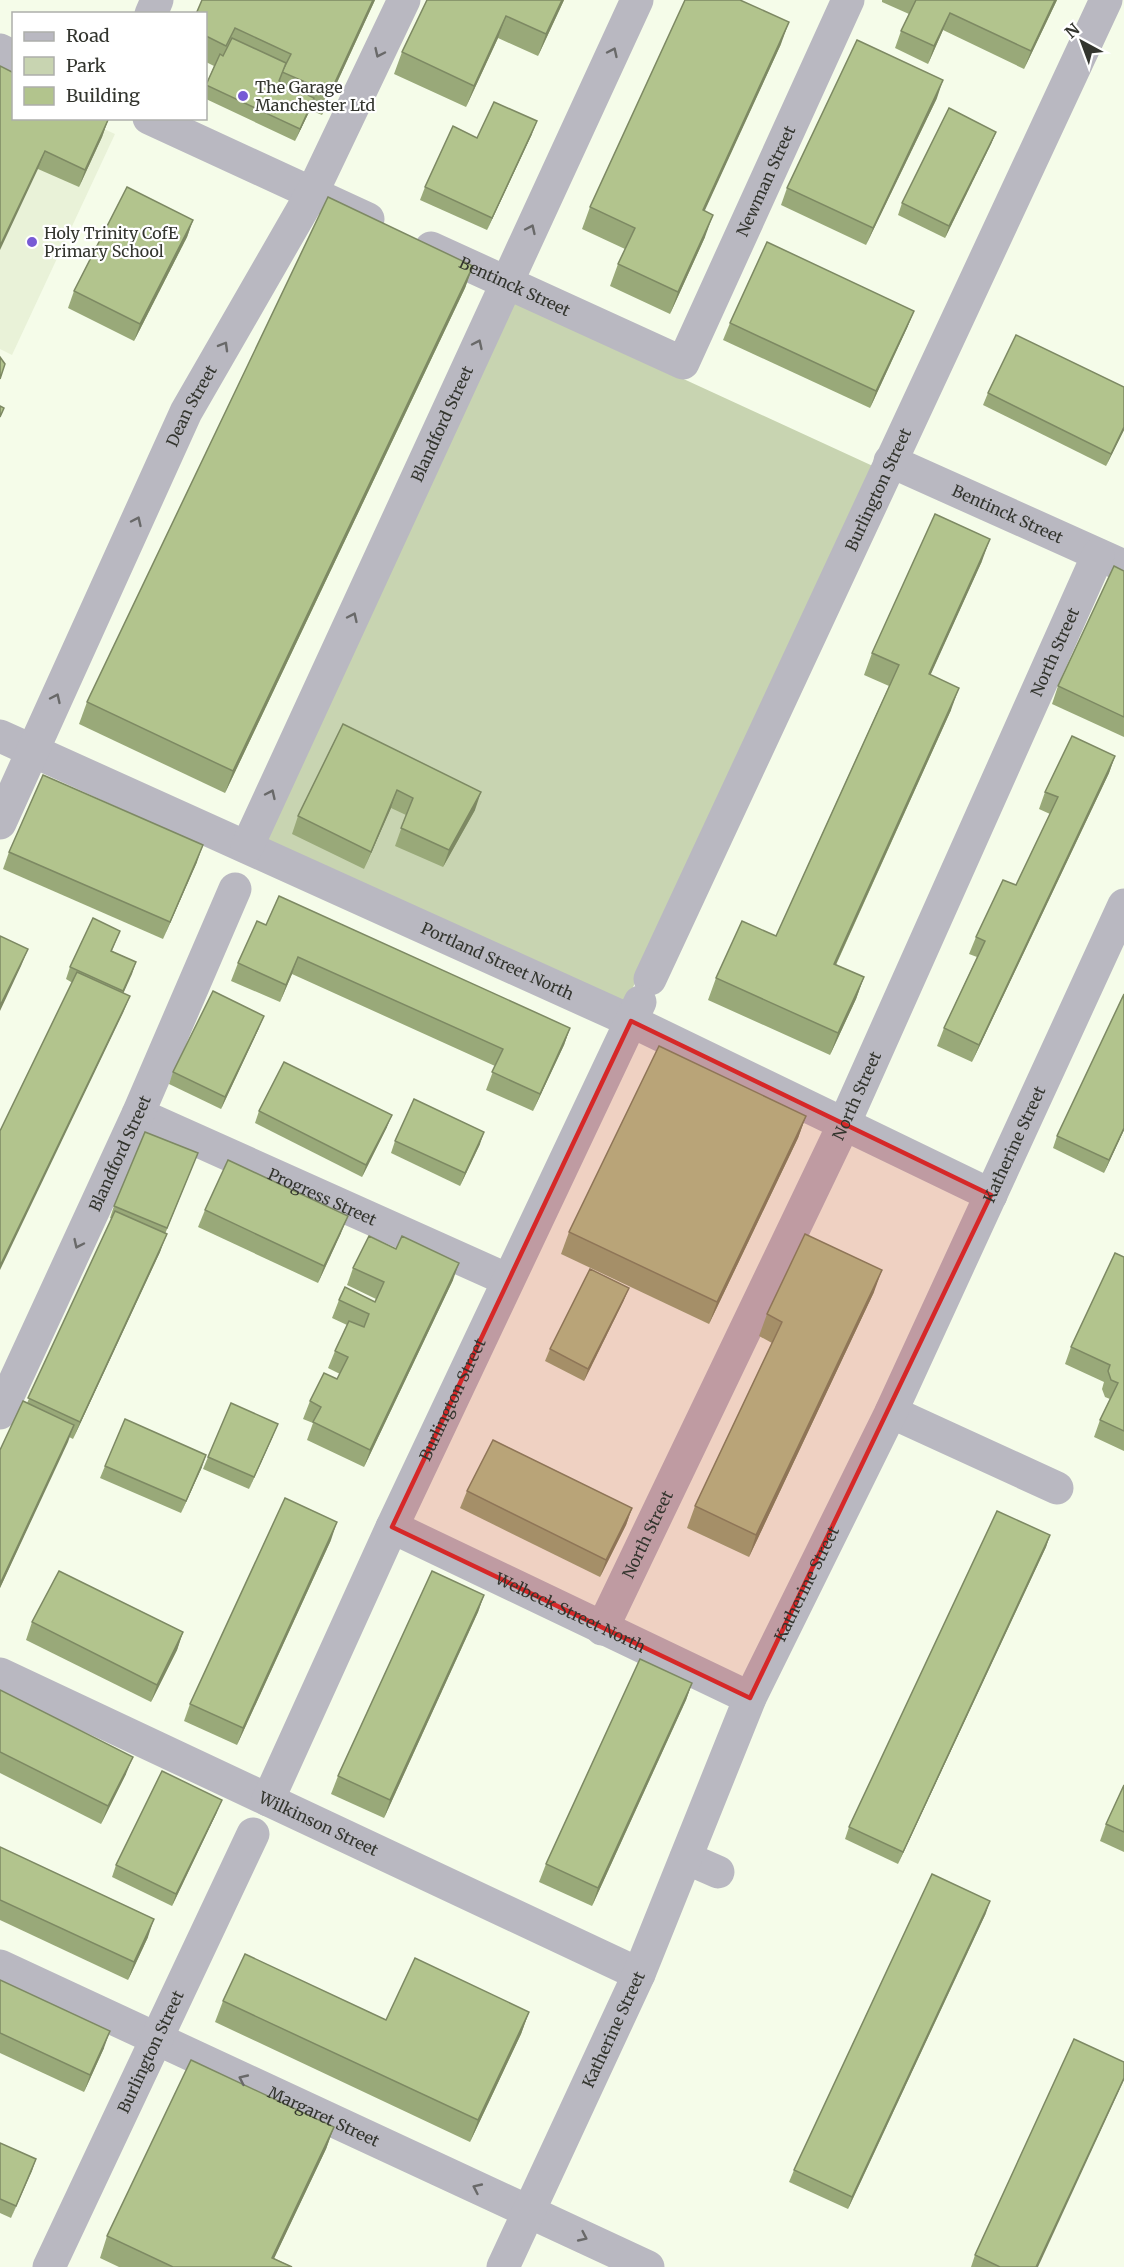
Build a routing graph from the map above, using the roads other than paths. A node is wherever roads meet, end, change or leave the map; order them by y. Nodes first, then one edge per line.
1 (404, 0) edge
2 (637, 0) edge
3 (848, 0) edge
4 (1106, 0) edge
5 (153, 120) edge
6 (312, 193) junction
7 (507, 282) junction
8 (683, 363) joint
9 (890, 461) junction
10 (1111, 561) edge
11 (0, 736) edge
12 (32, 751) junction
13 (0, 823) edge
14 (247, 847) junction
15 (235, 889) dead end
16 (1124, 905) edge
17 (640, 1001) junction
18 (138, 1114) junction
19 (844, 1124) junction
20 (992, 1195) junction
21 (508, 1280) junction
22 (11, 1359) edge
23 (891, 1412) junction
24 (0, 1413) edge
25 (1057, 1488) dead end
26 (392, 1527) junction
27 (602, 1629) junction
28 (0, 1674) edge
29 (750, 1698) junction
30 (268, 1800) junction
31 (253, 1834) dead end
32 (686, 1858) junction
33 (718, 1872) dead end
34 (0, 1966) edge
35 (639, 1974) junction
36 (158, 2040) junction
37 (530, 2213) junction
38 (49, 2267) edge
39 (503, 2267) edge
40 (648, 2267) edge

1 -> 6 street, Dean Street
7 -> 2 street, Blandford Street
3 - 8 street, Newman Street
4 - 9 street, Burlington Street
5 - 6 street, Bentinck Street
6 - 7 street, Bentinck Street
12 -> 6 street, Dean Street
7 - 8 street, Bentinck Street
14 -> 7 street, Blandford Street
9 - 10 street, Bentinck Street
9 - 17 street, Burlington Street
10 - 19 street, North Street
11 - 12 street, Portland Street North
12 - 13 street, Dean Street
12 - 14 street, Portland Street North
14 - 17 street, Portland Street North
15 - 18 street, Blandford Street
16 - 20 street, Katherine Street
17 - 19 street, Portland Street North
17 - 21 street, Burlington Street
18 - 21 street, Progress Street
18 -> 22 street, Blandford Street
19 - 20 street, Portland Street North
19 - 27 street, North Street
20 - 23 street, Katherine Street
21 - 26 street, Burlington Street
22 - 24 street, Blandford Street
23 - 25 street
23 - 29 street, Katherine Street
26 - 27 street, Welbeck Street North
26 - 30 street, Burlington Street
27 - 29 street, Welbeck Street North
28 - 30 street, Wilkinson Street
29 - 32 street, Katherine Street
30 - 35 street, Wilkinson Street
31 - 36 street, Burlington Street
32 - 33 street
32 - 35 street, Katherine Street
34 - 36 street, Margaret Street
35 - 37 street, Katherine Street
37 -> 36 street, Margaret Street
36 - 38 street, Burlington Street
37 - 39 street, Katherine Street
37 -> 40 street, Margaret Street

